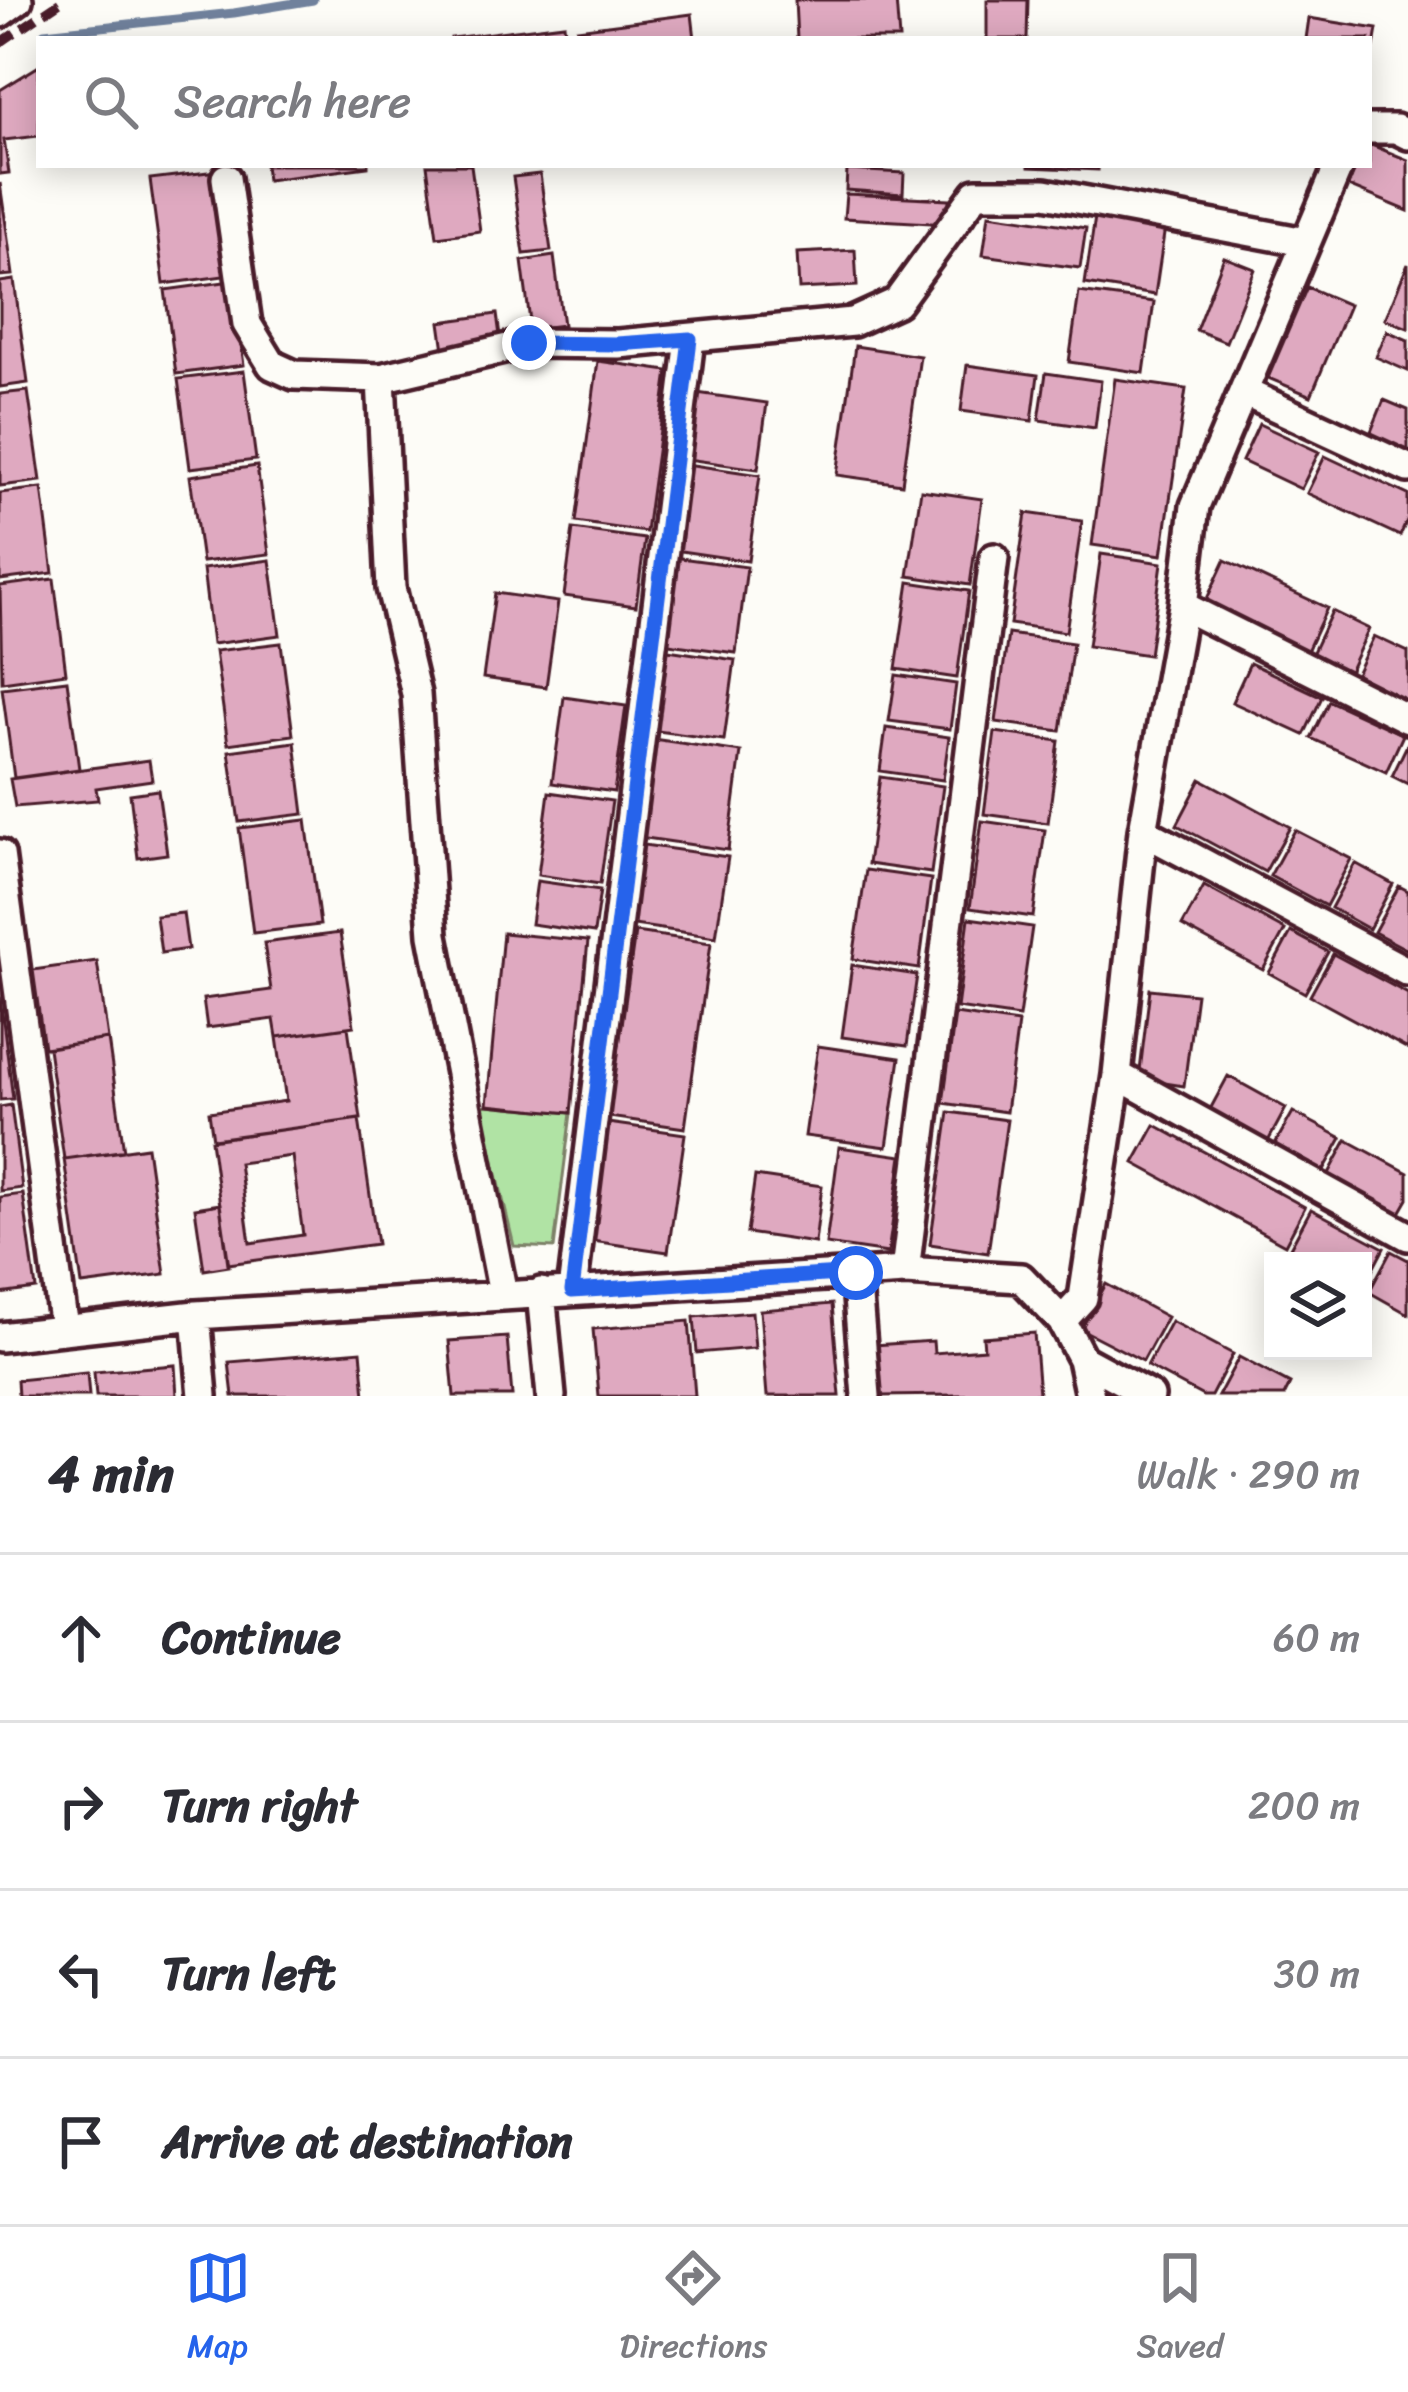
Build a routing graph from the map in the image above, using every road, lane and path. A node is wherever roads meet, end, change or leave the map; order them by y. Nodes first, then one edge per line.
1 (19, 0) edge
2 (0, 13) edge
3 (1372, 129) edge
4 (1408, 135) edge
5 (1338, 168) edge
6 (226, 178) dead end
7 (1305, 242) junction
8 (690, 339) junction
9 (381, 378) junction
10 (1244, 392) junction
11 (1408, 468) edge
12 (994, 558) dead end
13 (1183, 607) junction
14 (1408, 719) edge
15 (1143, 831) junction
16 (0, 854) edge
17 (1408, 972) edge
18 (1118, 1076) junction
19 (1408, 1236) edge
20 (905, 1271) junction
21 (856, 1273) junction
22 (572, 1291) junction
23 (541, 1292) junction
24 (503, 1294) junction
25 (196, 1315) junction
26 (1062, 1321) junction
27 (64, 1329) junction
28 (0, 1337) edge
29 (1082, 1359) junction
30 (203, 1396) edge
31 (551, 1396) edge
32 (866, 1396) edge
33 (1090, 1396) edge
34 (1150, 1396) edge

1 - 2 street
3 - 4 street
5 - 7 street
6 - 9 street
7 - 8 street
7 - 10 street
8 - 9 street
8 - 22 street
9 - 24 street
10 - 11 street
10 - 13 street
12 - 20 street
13 - 14 street
13 - 15 street
15 - 17 street
15 - 18 street
16 - 27 street
18 - 19 street
18 - 26 street
20 - 21 street
20 - 26 street
21 - 22 street
21 - 32 street
22 - 23 street
23 - 24 street
23 - 31 street
24 - 25 street
25 - 27 street
25 - 30 street
26 - 29 street
27 - 28 street
29 - 33 street
29 - 34 street

